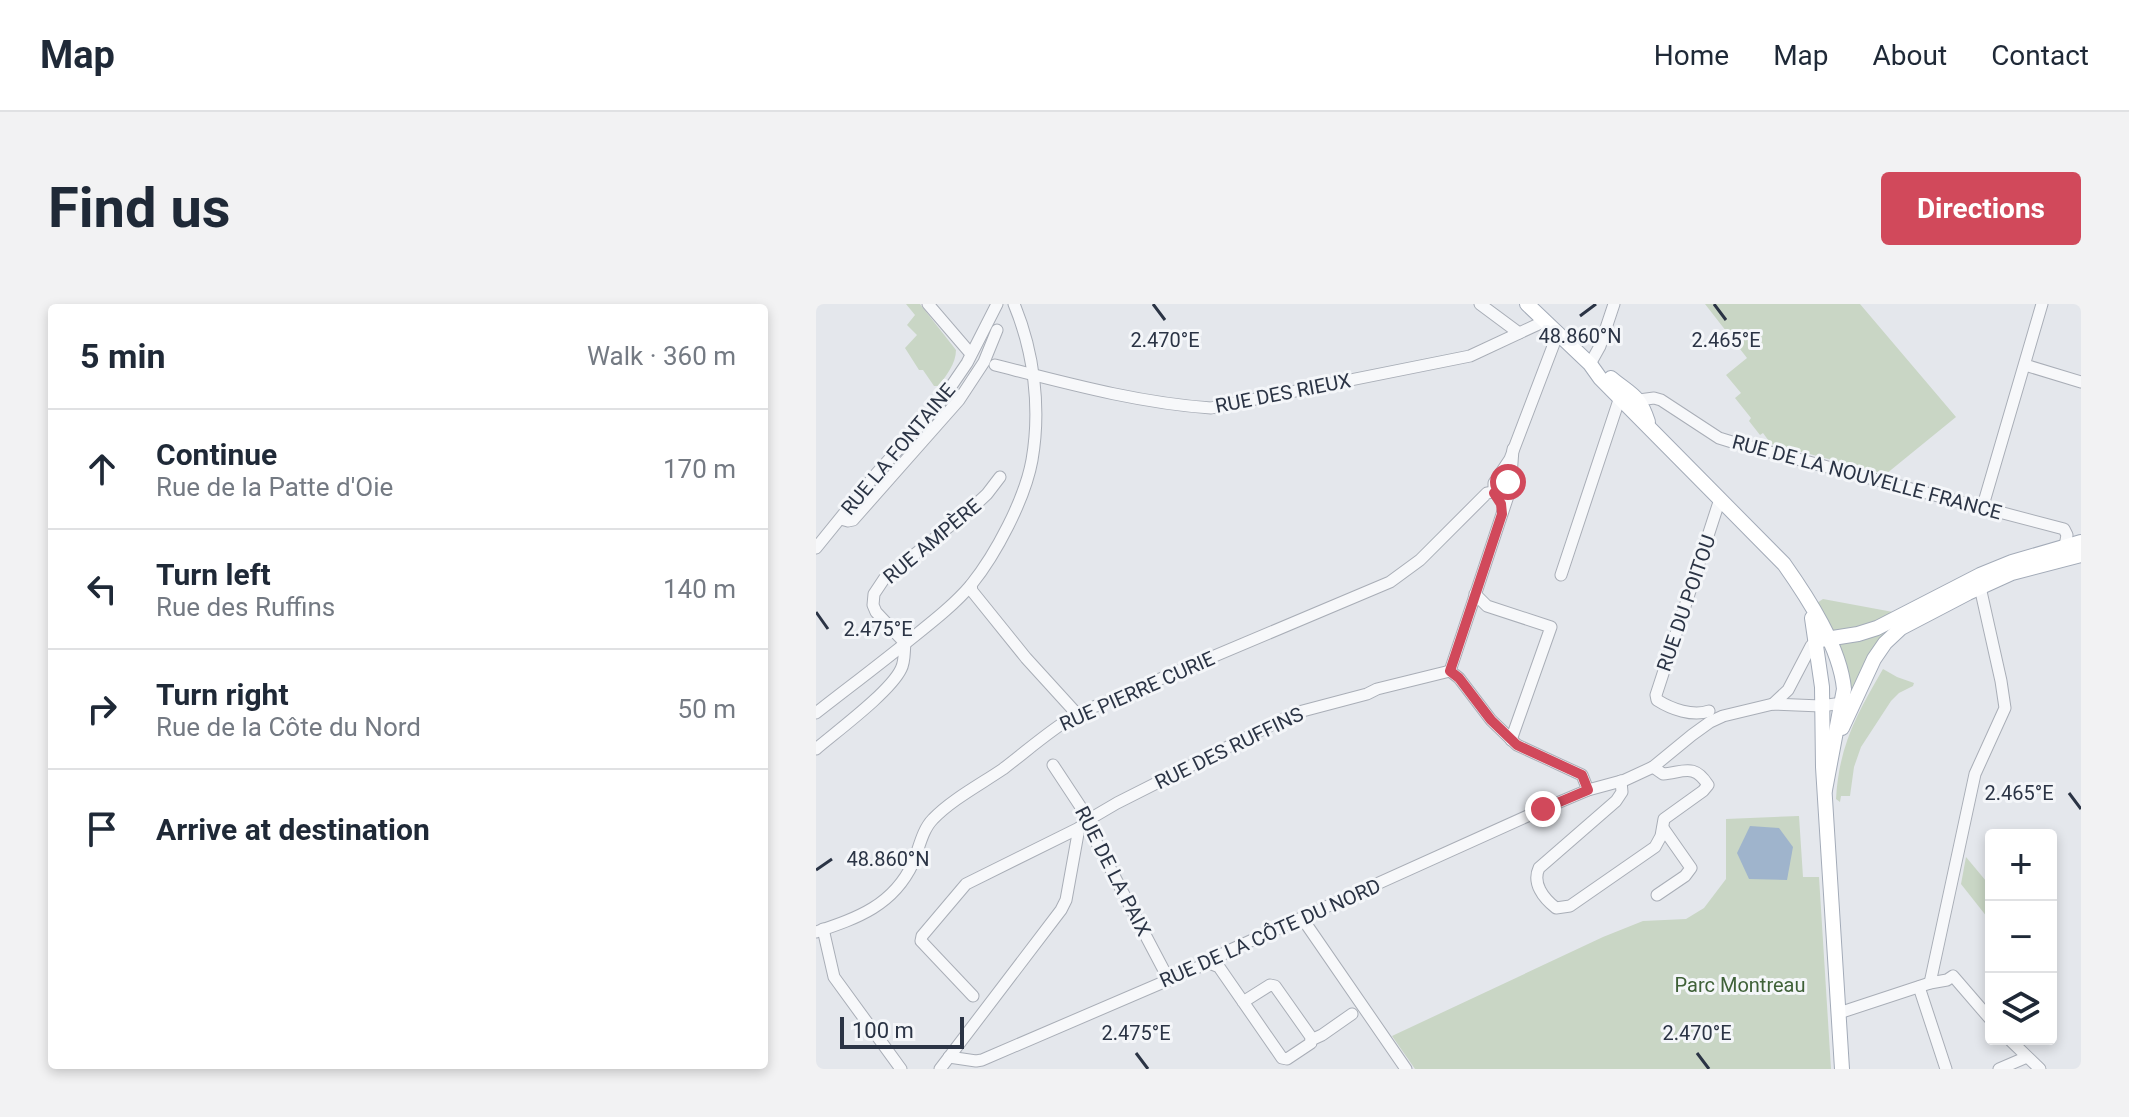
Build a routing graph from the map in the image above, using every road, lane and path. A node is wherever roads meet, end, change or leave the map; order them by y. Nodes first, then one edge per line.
1 (928, 304) edge
2 (997, 304) edge
3 (1014, 304) edge
4 (1480, 304) edge
5 (1527, 304) edge
6 (1614, 304) edge
7 (2042, 304) edge
8 (1545, 321) junction
9 (997, 330) dead end
10 (1519, 333) junction
11 (1558, 333) junction
12 (971, 354) junction
13 (990, 363) junction
14 (2025, 365) junction
15 (1592, 366) junction
16 (1034, 375) junction
17 (2081, 382) edge
18 (1620, 397) junction
19 (1644, 413) junction
20 (1513, 449) junction
21 (1512, 474) junction
22 (1000, 477) dead end
23 (1494, 493) junction
24 (1720, 499) junction
25 (1986, 509) junction
26 (1502, 514) junction
27 (841, 519) junction
28 (2081, 542) edge
29 (2065, 546) junction
30 (816, 548) edge
31 (2081, 555) edge
32 (1561, 575) dead end
33 (971, 585) junction
34 (1980, 587) junction
35 (1475, 594) junction
36 (1822, 640) junction
37 (905, 643) junction
38 (1450, 671) junction
39 (1838, 703) junction
40 (1773, 704) junction
41 (1709, 711) dead end
42 (816, 713) edge
43 (1077, 714) junction
44 (1511, 740) junction
45 (816, 749) edge
46 (1053, 765) dead end
47 (1653, 767) junction
48 (1621, 781) junction
49 (1588, 790) junction
50 (1825, 790) junction
51 (1083, 824) junction
52 (1663, 828) junction
53 (1657, 895) dead end
54 (1302, 918) junction
55 (820, 931) edge
56 (1209, 963) junction
57 (1169, 980) junction
58 (1924, 985) junction
59 (973, 996) dead end
60 (1243, 1002) junction
61 (1839, 1013) junction
62 (1985, 1013) edge
63 (1352, 1014) dead end
64 (1311, 1040) junction
65 (2015, 1045) edge
66 (949, 1057) junction
67 (2027, 1057) junction
68 (901, 1069) edge
69 (940, 1069) edge
70 (1406, 1069) edge
71 (1842, 1069) edge
72 (1946, 1069) edge
73 (1999, 1069) edge
74 (2040, 1069) edge

1 - 12 street
2 - 12 street, RUE LA FONTAINE
3 - 16 street
4 - 10 street
5 - 8 main road
6 - 15 street
7 - 14 street
8 - 10 street, RUE DES RIEUX
8 - 11 main road
9 - 13 street
10 - 16 street, RUE DES RIEUX
11 - 15 main road
11 - 20 street, RUE PIERRE CURIE
12 - 27 street, RUE LA FONTAINE
13 - 16 street, RUE DES RIEUX
13 - 27 street
14 - 17 street
14 - 25 street
15 - 18 main road
15 - 19 main road
16 - 33 street
18 - 19 main road
18 - 32 street
19 - 24 main road
19 - 25 street, RUE DE LA NOUVELLE FRANCE
20 - 21 street
20 - 23 street, RUE PIERRE CURIE
21 - 23 street, RUE PIERRE CURIE
21 - 26 street
22 - 37 street, RUE AMPÈRE
23 - 26 street
23 - 43 street, RUE PIERRE CURIE
24 - 36 main road
24 - 41 street, RUE DU POITOU
25 - 29 street, RUE DE LA NOUVELLE FRANCE
26 - 35 street
27 - 30 street, RUE LA FONTAINE
28 - 29 main road
29 - 36 main road
31 - 34 main road
33 - 37 street
33 - 43 street
34 - 39 main road
34 - 58 street
35 - 38 street
35 - 44 street
36 - 39 main road
36 - 39 main road
36 - 40 street
37 - 42 street
37 - 45 street
38 - 44 street
38 - 51 street, RUE DES RUFFINS
39 - 40 street
39 - 50 main road
39 - 50 main road
40 - 47 street
43 - 55 street, RUE PIERRE CURIE
44 - 49 street
46 - 51 street, RUE DE LA PAIX
47 - 48 street
47 - 52 street
48 - 49 street
48 - 52 street
49 - 54 street, RUE DE LA CÔTE DU NORD
50 - 61 main road
51 - 57 street, RUE DE LA PAIX
51 - 59 street, RUE DES RUFFINS
51 - 66 street
52 - 53 street
54 - 56 street, RUE DE LA CÔTE DU NORD
54 - 70 street
55 - 68 street
56 - 57 street, RUE DE LA CÔTE DU NORD
56 - 60 street
57 - 66 street, RUE DE LA CÔTE DU NORD
58 - 61 street
58 - 62 street
58 - 72 street
60 - 64 street
60 - 64 street
61 - 71 main road
63 - 64 street
65 - 67 street
66 - 69 street
67 - 73 street
67 - 74 street

